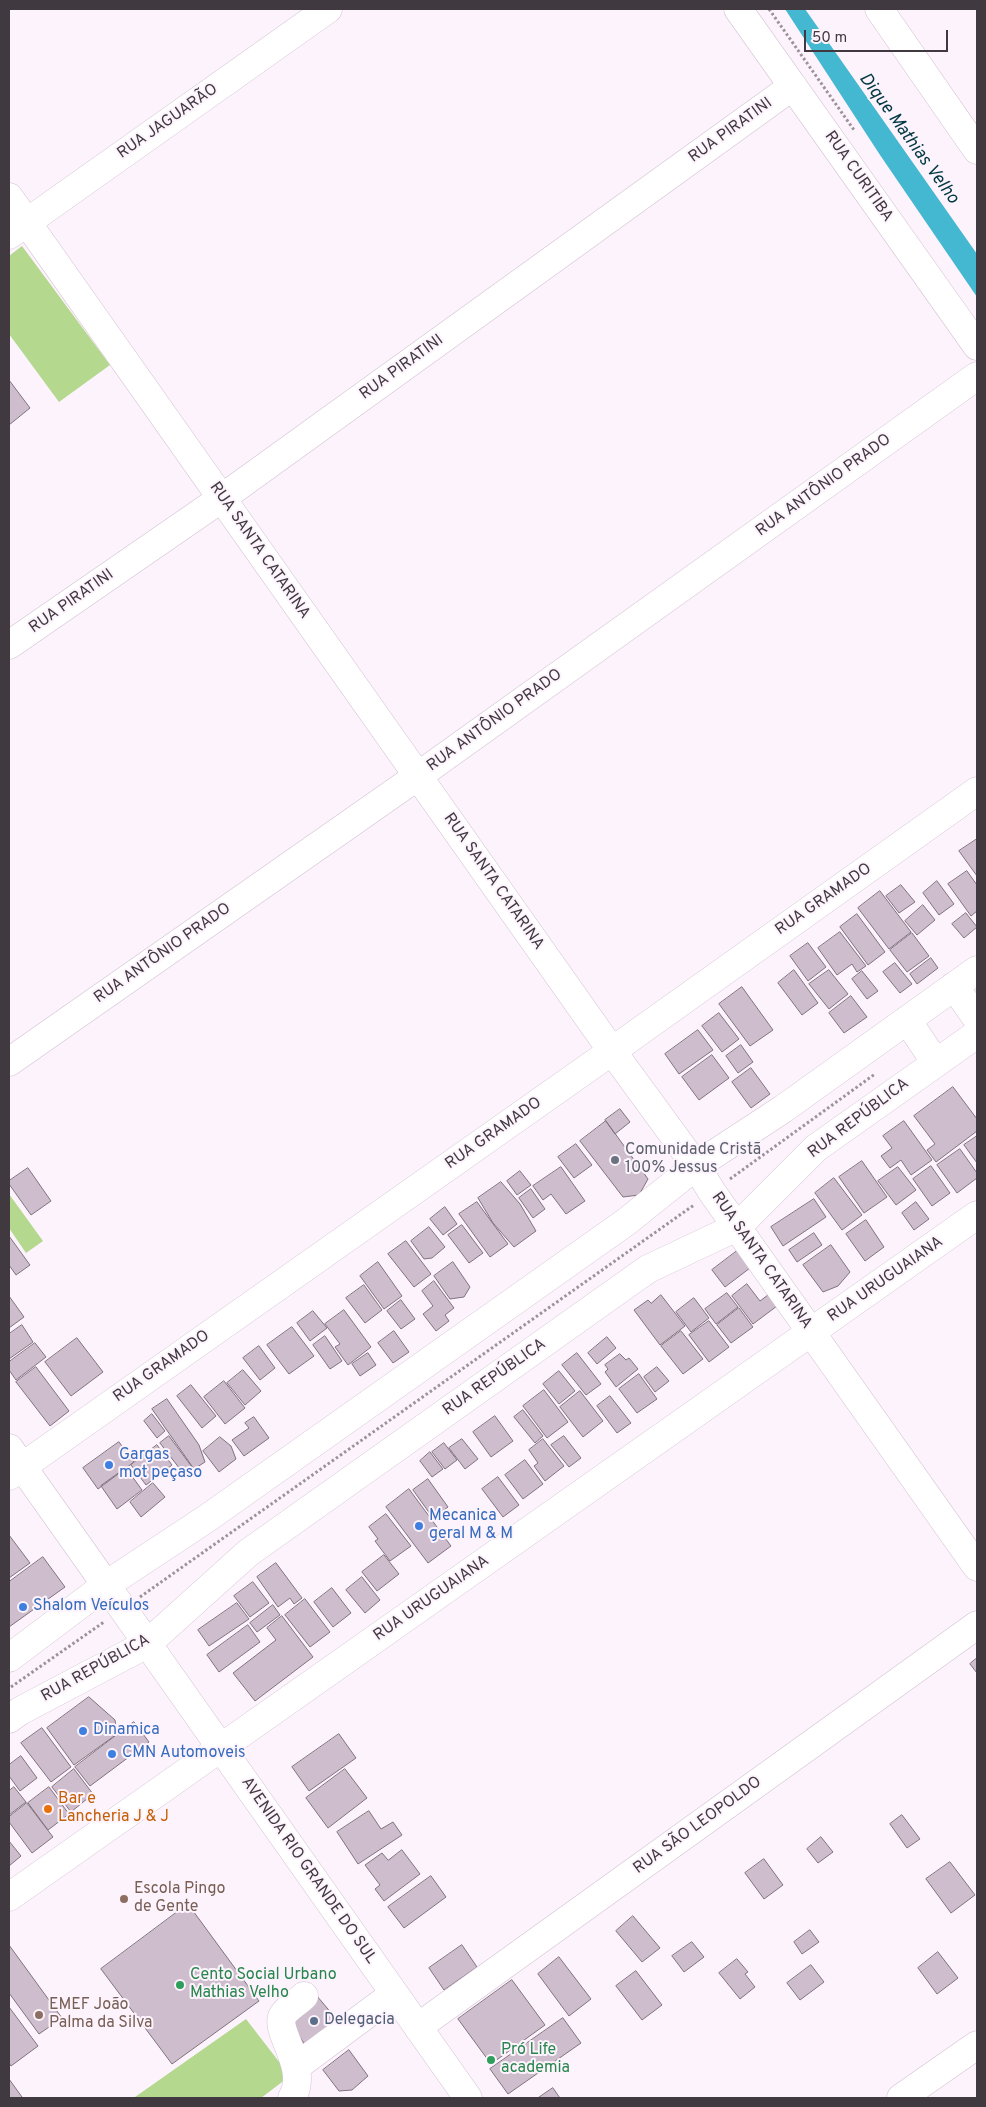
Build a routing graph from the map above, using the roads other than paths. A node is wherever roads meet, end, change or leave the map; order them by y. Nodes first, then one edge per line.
1 (328, 9) edge
2 (738, 9) edge
3 (878, 9) edge
4 (793, 86) junction
5 (977, 150) edge
6 (9, 196) edge
7 (18, 229) edge
8 (977, 346) edge
9 (977, 376) edge
10 (222, 498) junction
11 (9, 645) edge
12 (418, 776) junction
13 (977, 791) edge
14 (977, 970) edge
15 (954, 986) junction
16 (977, 1018) edge
17 (907, 1020) junction
18 (977, 1034) edge
19 (612, 1051) junction
20 (9, 1062) edge
21 (936, 1063) junction
22 (696, 1166) junction
23 (977, 1215) edge
24 (737, 1227) junction
25 (811, 1332) junction
26 (13, 1463) edge
27 (977, 1567) edge
28 (106, 1585) junction
29 (977, 1626) edge
30 (148, 1644) junction
31 (9, 1658) edge
32 (9, 1719) edge
33 (221, 1747) junction
34 (9, 1897) edge
35 (394, 1994) junction
36 (304, 1996) dead end
37 (418, 2027) junction
38 (977, 2045) edge
39 (297, 2066) junction
40 (292, 2098) edge
41 (468, 2098) edge
42 (901, 2098) edge

1 - 7 street, RUA JAGUARÃO
2 - 4 street, RUA CURITIBA
3 - 5 street
4 - 8 street, RUA CURITIBA
4 - 10 street, RUA PIRATINI
6 - 7 street, RUA SANTA CATARINA
7 - 10 street, RUA SANTA CATARINA
9 - 12 street, RUA ANTÔNIO PRADO
10 - 11 street, RUA PIRATINI
10 - 12 street, RUA SANTA CATARINA
12 - 19 street, RUA SANTA CATARINA
12 - 20 street, RUA ANTÔNIO PRADO
13 - 19 street, RUA GRAMADO
14 - 15 street
15 - 16 street
15 - 17 street
17 - 21 street
17 - 22 street
18 - 21 street, RUA REPÚBLICA
19 - 22 street, RUA SANTA CATARINA
19 - 26 street, RUA GRAMADO
21 - 24 street, RUA REPÚBLICA
22 - 24 street, RUA SANTA CATARINA
22 - 28 street
23 - 25 street, RUA URUGUAIANA
24 - 25 street, RUA SANTA CATARINA
24 - 30 street, RUA REPÚBLICA
25 - 27 street, RUA SANTA CATARINA
25 - 33 street, RUA URUGUAIANA
26 - 28 street, AVENIDA RIO GRANDE DO SUL
28 - 30 street, AVENIDA RIO GRANDE DO SUL
28 - 31 street
29 - 37 street, RUA SÃO LEOPOLDO
30 - 32 street, RUA REPÚBLICA
30 - 33 street, AVENIDA RIO GRANDE DO SUL
33 - 34 street, RUA URUGUAIANA
33 - 35 street, AVENIDA RIO GRANDE DO SUL
35 - 37 street, AVENIDA RIO GRANDE DO SUL
35 - 39 street
36 - 39 street
37 - 41 street, AVENIDA RIO GRANDE DO SUL
38 - 42 street
39 - 40 street

